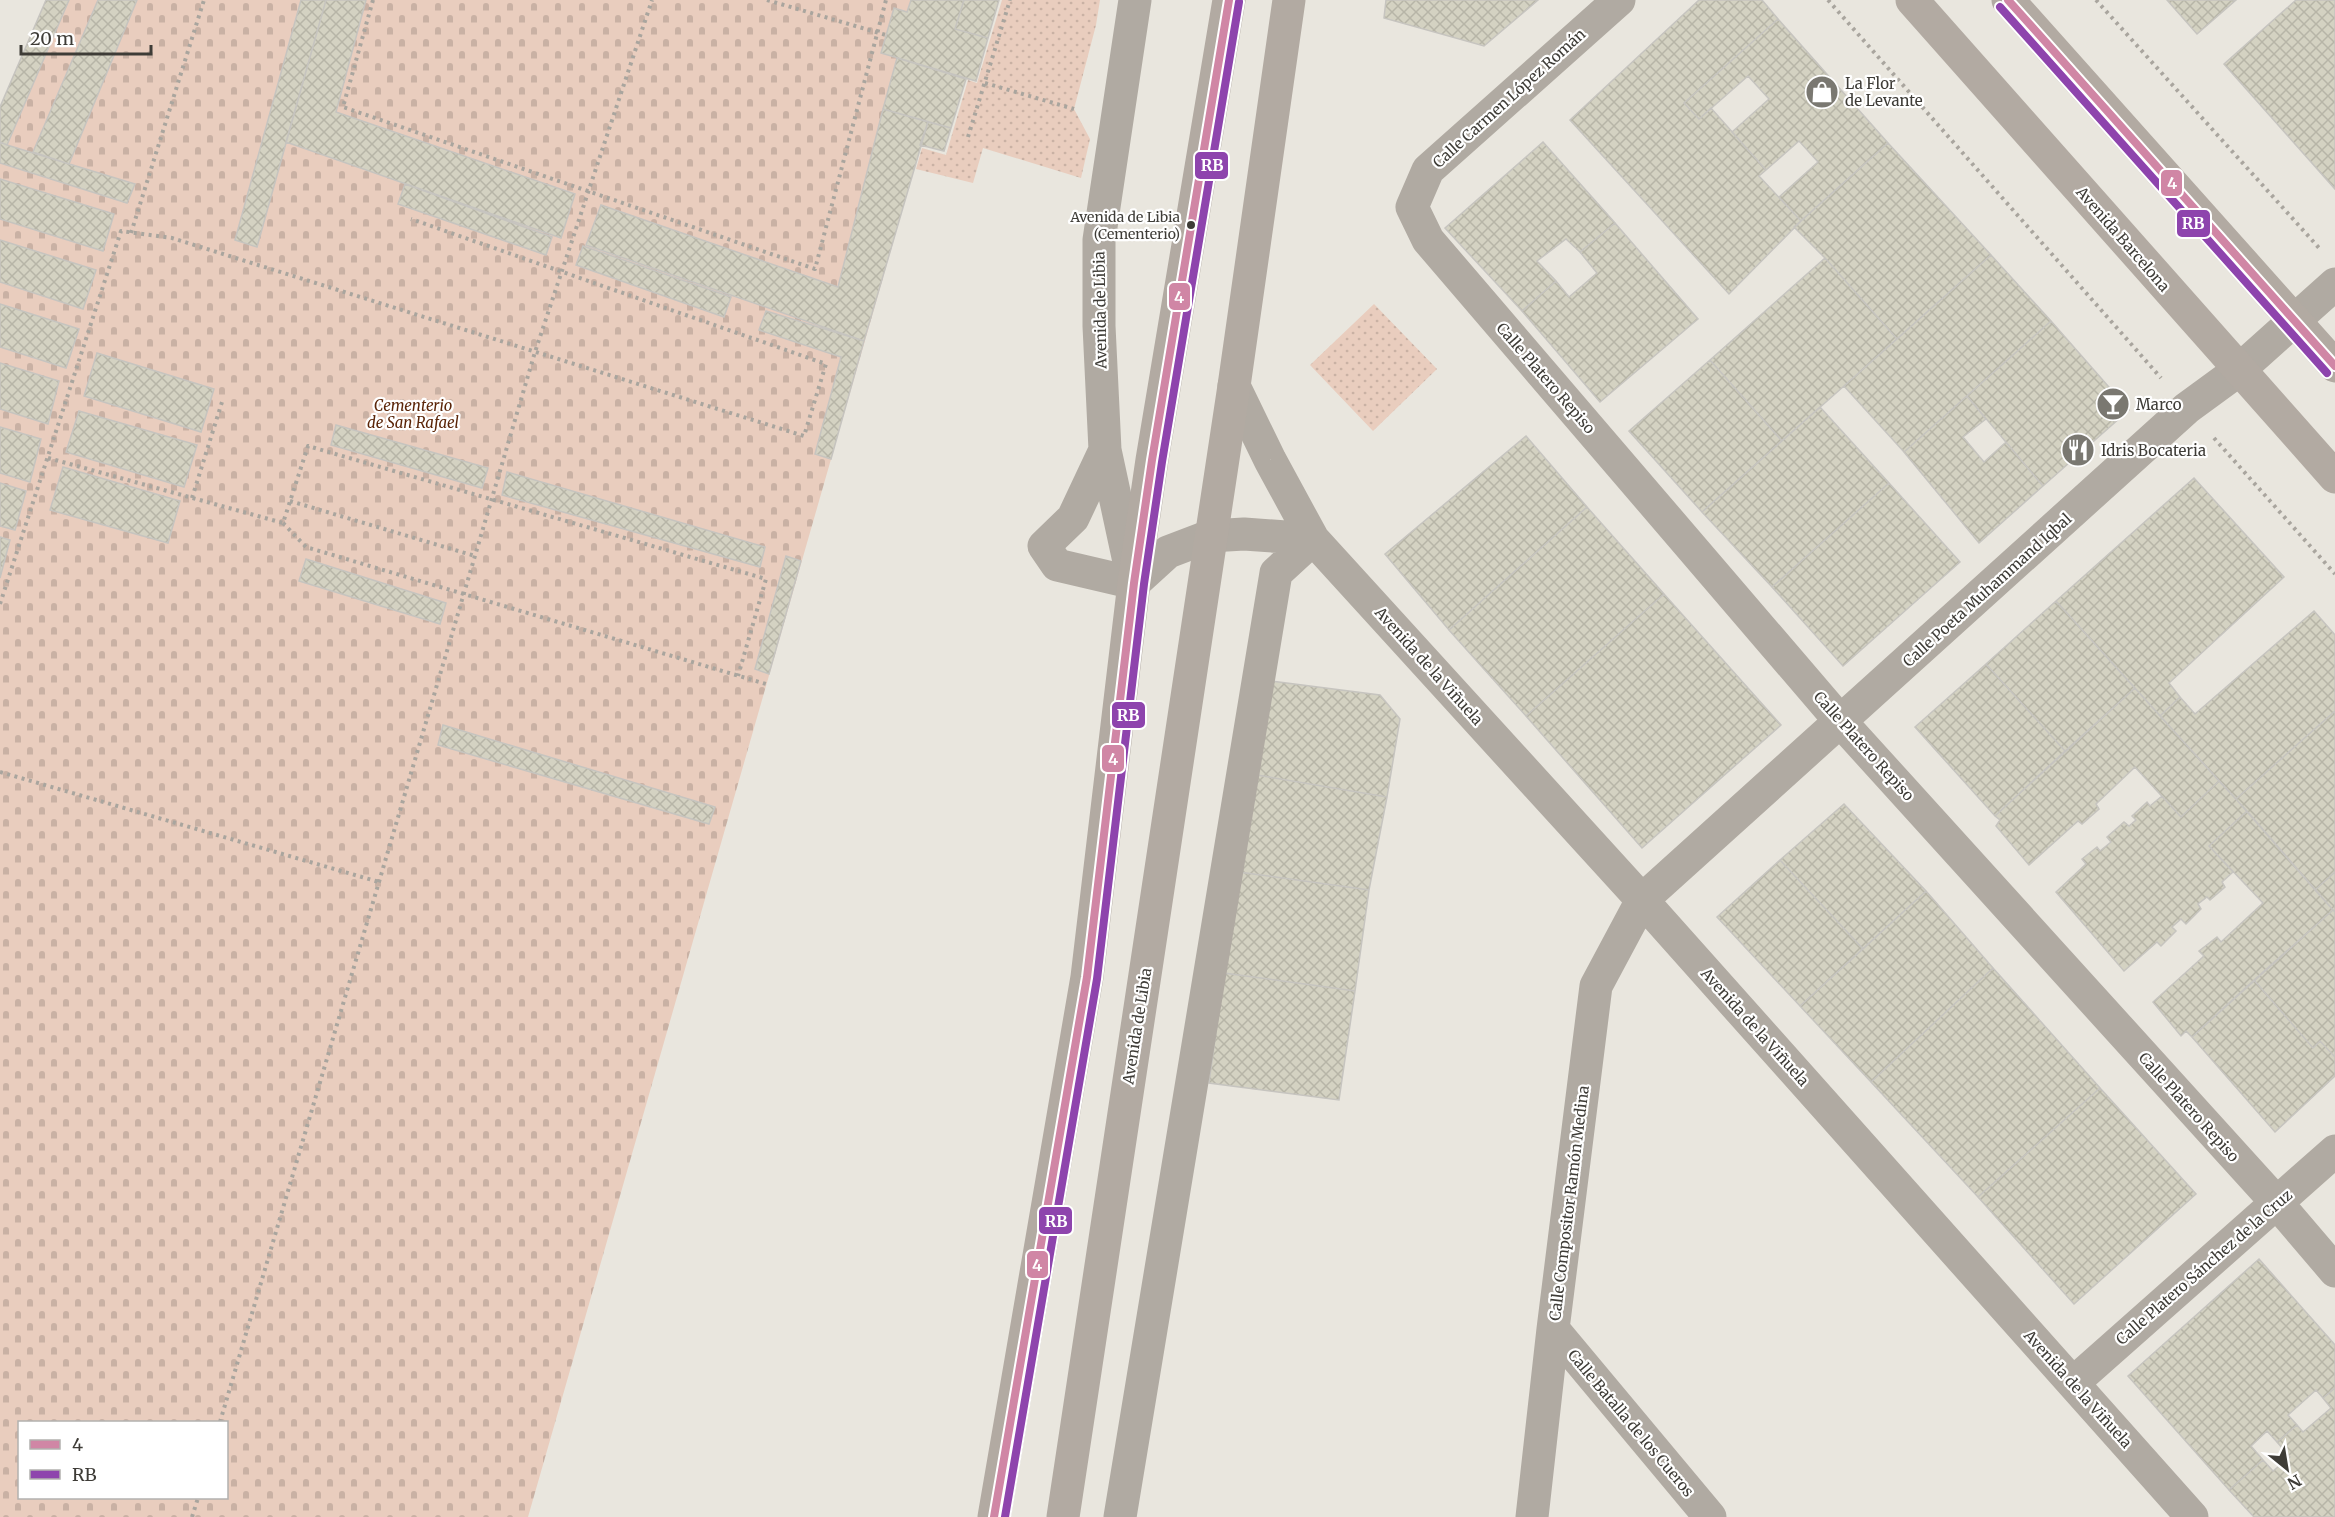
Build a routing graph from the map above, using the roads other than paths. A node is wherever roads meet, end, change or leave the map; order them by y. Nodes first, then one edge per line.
1 (1135, 0) edge
2 (1229, 0) edge
3 (1289, 0) edge
4 (1619, 0) edge
5 (1912, 0) edge
6 (2008, 0) edge
7 (1412, 207) joint
8 (2331, 270) edge
9 (2294, 321) junction
10 (2335, 366) edge
11 (2239, 370) junction
12 (1234, 386) junction
13 (1105, 450) junction
14 (2335, 477) edge
15 (1210, 536) junction
16 (1313, 539) junction
17 (1134, 583) junction
18 (1841, 722) junction
19 (1642, 900) junction
20 (2335, 1152) edge
21 (2277, 1203) junction
22 (2335, 1270) edge
23 (1553, 1329) junction
24 (2073, 1383) junction
25 (994, 1517) edge
26 (1063, 1517) edge
27 (1120, 1517) edge
28 (1532, 1517) edge
29 (1710, 1517) edge
30 (2192, 1517) edge

1 - 13 street, Avenida de Libia
2 - 17 main road, Avenida de Libia
3 - 12 main road, Avenida de Libia
4 - 7 street, Calle Carmen López Román
5 - 11 main road, Avenida Barcelona
6 - 9 main road
7 - 18 street, Calle Platero Repiso
8 - 9 street, Calle Poeta Muhammand Iqbal
9 - 10 main road
9 - 11 street, Calle Poeta Muhammand Iqbal
11 - 14 main road, Avenida Barcelona
11 - 18 street, Calle Poeta Muhammand Iqbal
12 - 15 main road, Avenida de Libia
12 - 16 street, Avenida de la Viñuela
13 - 17 street, Avenida de Libia
13 - 17 street
15 - 16 street
15 - 17 street
15 - 26 main road, Avenida de Libia
16 - 19 street, Avenida de la Viñuela
16 - 27 street
17 - 25 main road, Avenida de Libia
18 - 19 street, Calle Poeta Muhammand Iqbal
18 - 21 street, Calle Platero Repiso
19 - 23 street, Calle Compositor Ramón Medina
19 - 24 street, Avenida de la Viñuela
20 - 21 street, Calle Platero Sánchez de la Cruz
21 - 22 street, Calle Platero Repiso
21 - 24 street, Calle Platero Sánchez de la Cruz
23 - 28 street, Calle Compositor Ramón Medina
23 - 29 street, Calle Batalla de los Cueros
24 - 30 street, Avenida de la Viñuela

